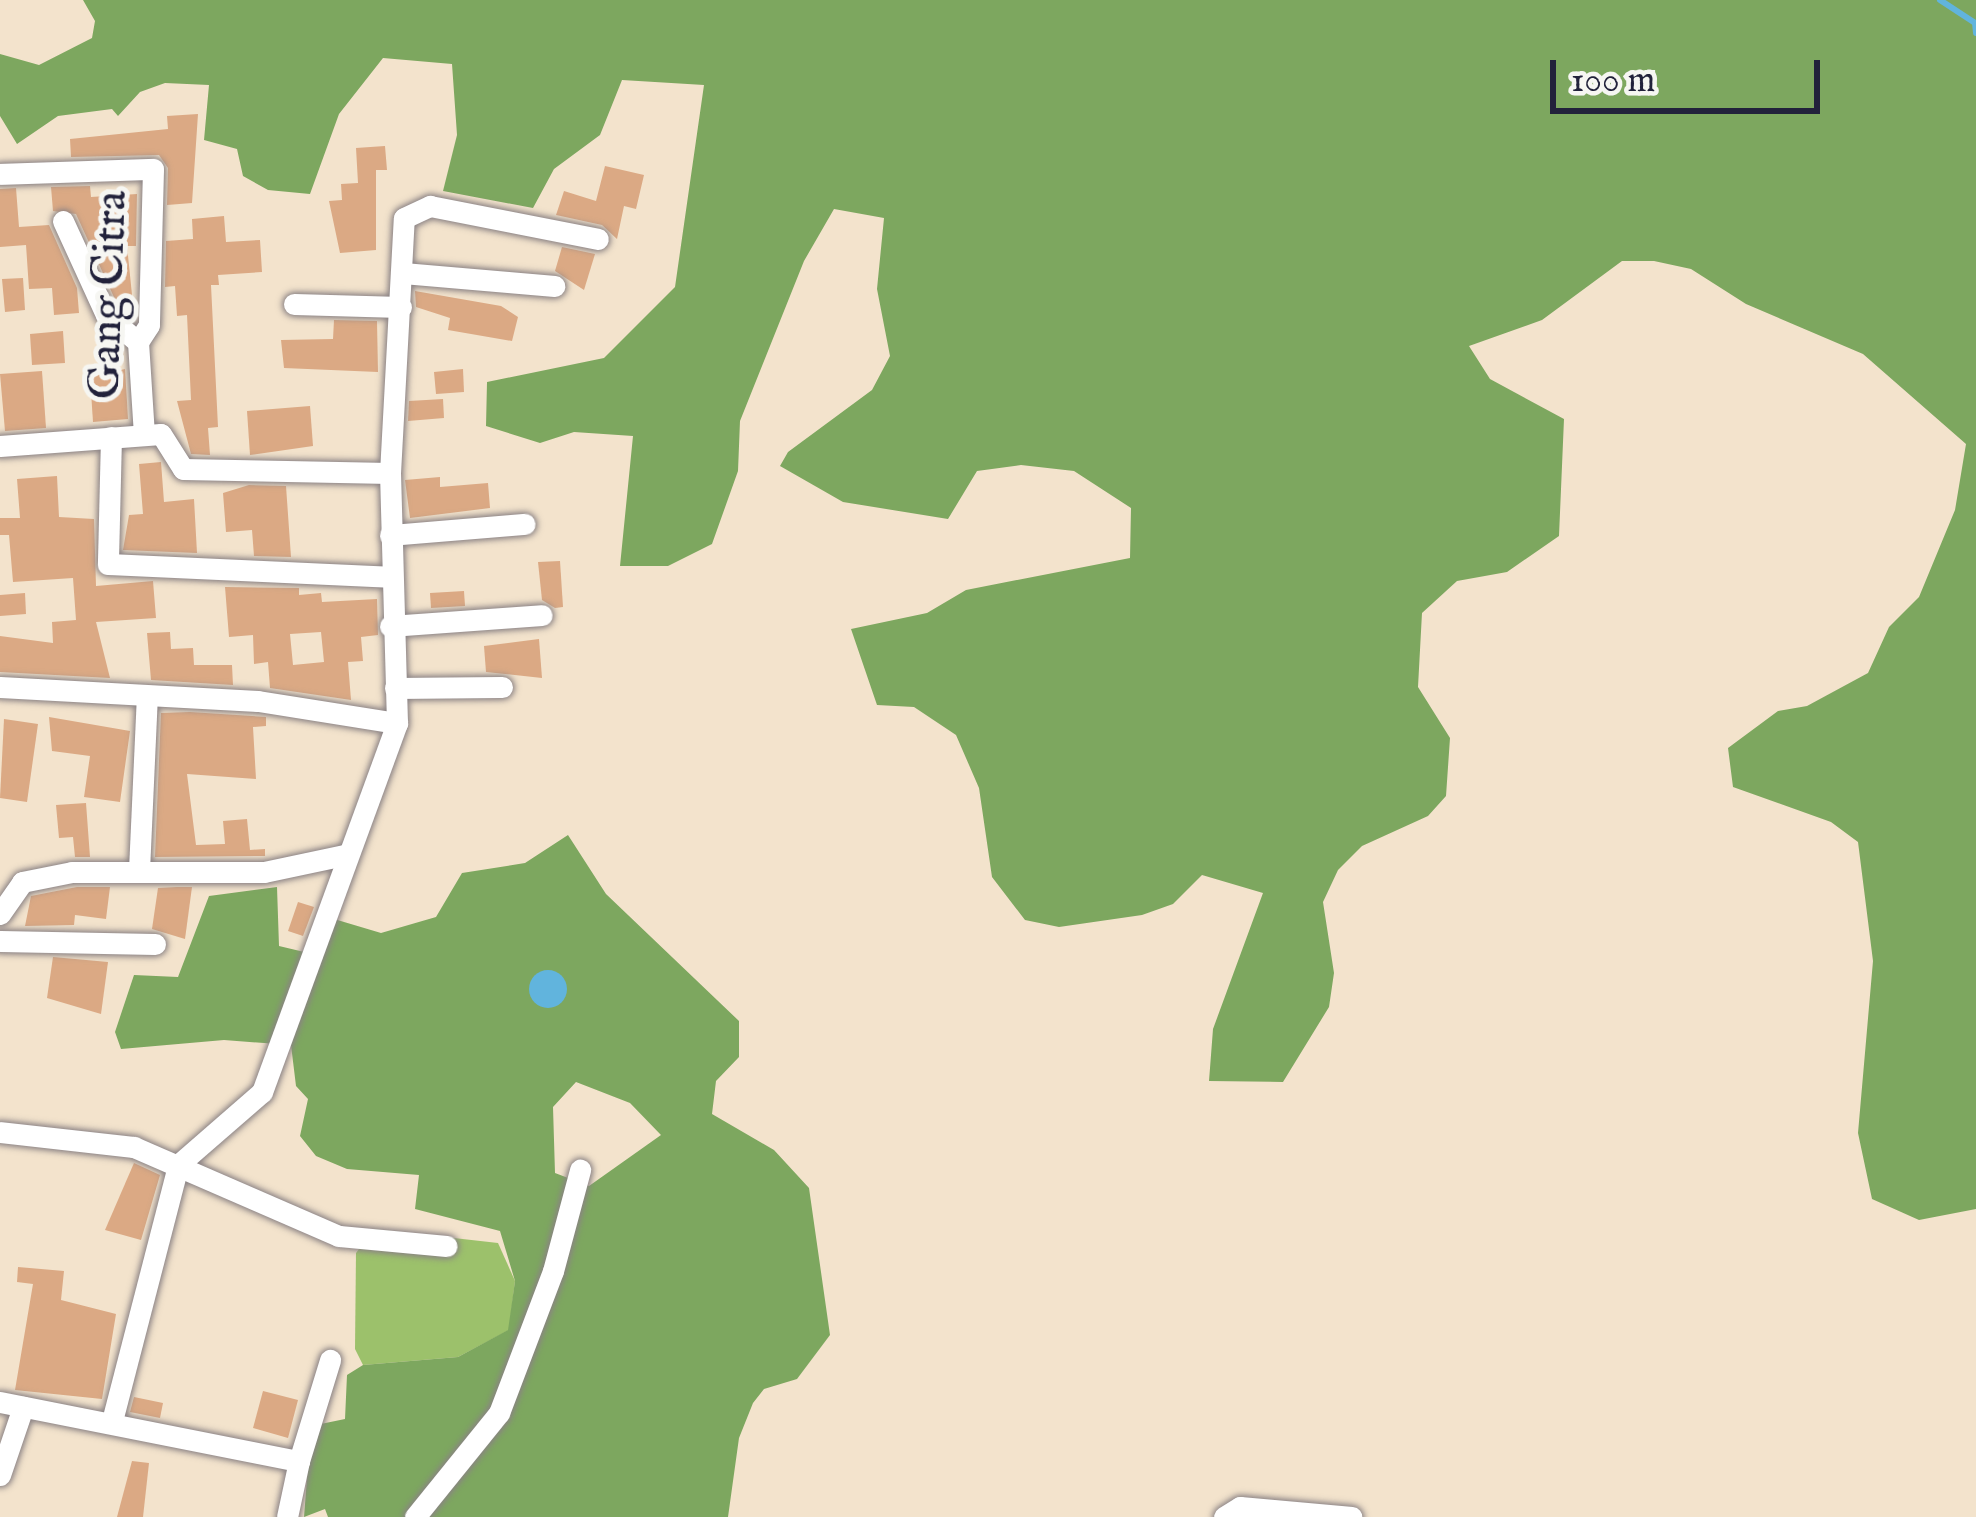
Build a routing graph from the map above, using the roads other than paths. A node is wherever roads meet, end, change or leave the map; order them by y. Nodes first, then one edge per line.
1 (0, 174) edge
2 (63, 221) dead end
3 (598, 239) dead end
4 (403, 273) junction
5 (554, 286) dead end
6 (294, 304) dead end
7 (401, 307) junction
8 (138, 343) junction
9 (144, 434) junction
10 (111, 437) junction
11 (0, 446) edge
12 (390, 473) junction
13 (525, 524) dead end
14 (390, 535) junction
15 (390, 577) junction
16 (542, 614) dead end
17 (390, 626) junction
18 (0, 687) edge
19 (502, 687) dead end
20 (395, 688) junction
21 (147, 696) junction
22 (397, 723) junction
23 (344, 855) junction
24 (139, 870) junction
25 (0, 914) edge
26 (0, 941) edge
27 (154, 944) dead end
28 (0, 1132) edge
29 (178, 1165) junction
30 (580, 1170) dead end
31 (447, 1246) dead end
32 (330, 1360) dead end
33 (0, 1402) edge
34 (23, 1407) junction
35 (112, 1421) junction
36 (289, 1458) junction
37 (0, 1475) edge
38 (286, 1517) edge
39 (415, 1517) edge
40 (1224, 1517) edge
41 (1352, 1517) edge

1 - 8 street, Gang Citra
2 - 8 street
3 - 4 street
4 - 5 street
4 - 7 street
6 - 7 street
7 - 12 street
8 - 9 street, Gang Citra
9 - 10 street
9 - 12 street
10 - 11 street
10 - 15 street
12 - 14 street
13 - 14 street
14 - 15 street
15 - 17 street
16 - 17 street
17 - 20 street
18 - 21 street
19 - 20 street
20 - 22 street
21 - 22 street
21 - 24 street
22 - 23 street
23 - 24 street
23 - 29 street
24 - 25 street
26 - 27 street
28 - 29 street
29 - 31 street
29 - 35 street
30 - 39 street
32 - 36 street
33 - 34 street
34 - 35 street
34 - 37 street
35 - 36 street
36 - 38 street
40 - 41 street

